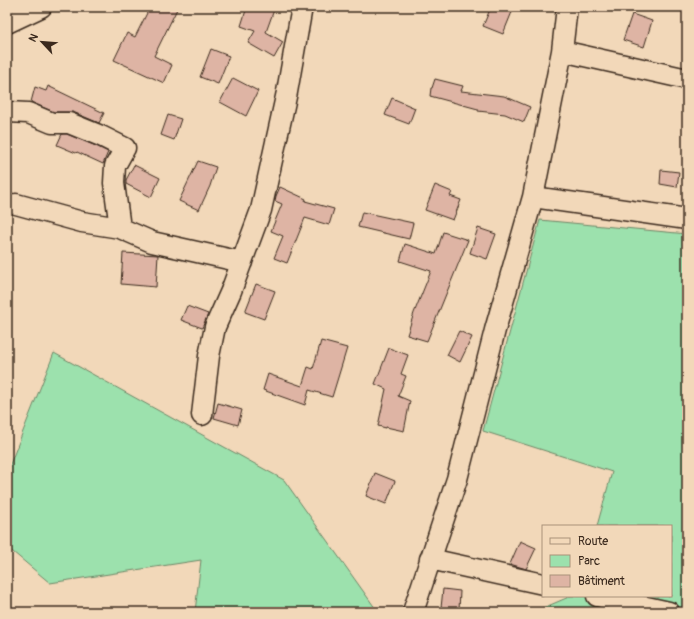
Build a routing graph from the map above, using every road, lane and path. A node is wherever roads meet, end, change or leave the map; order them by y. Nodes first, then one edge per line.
1 (41, 7) edge
2 (302, 7) edge
3 (567, 7) edge
4 (7, 22) edge
5 (562, 51) junction
6 (687, 79) edge
7 (7, 112) edge
8 (533, 197) junction
9 (16, 204) dead end
10 (687, 220) edge
11 (120, 228) junction
12 (242, 262) junction
13 (202, 415) dead end
14 (430, 559) junction
15 (542, 584) edge
16 (602, 597) edge
17 (413, 612) edge
18 (669, 612) edge

1 - 4 street
2 - 12 street
3 - 5 street
5 - 6 street
5 - 8 street
7 - 11 street
8 - 10 street
8 - 14 street
9 - 11 street
11 - 12 street
12 - 13 street
14 - 15 street
14 - 17 street
16 - 18 street

